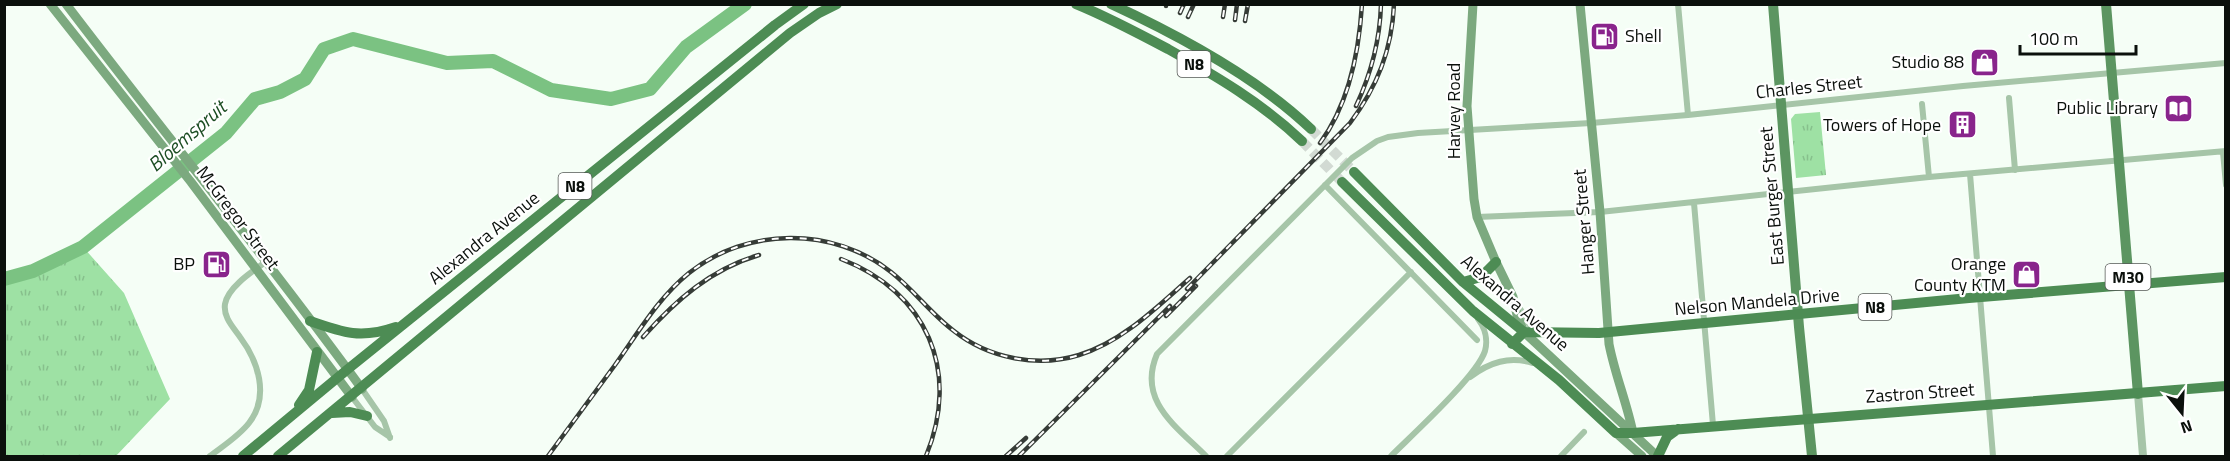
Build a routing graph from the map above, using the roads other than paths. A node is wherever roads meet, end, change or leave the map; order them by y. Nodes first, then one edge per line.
1 (50, 4) edge
2 (66, 4) edge
3 (804, 4) edge
4 (837, 4) edge
5 (1076, 4) edge
6 (1111, 4) edge
7 (1473, 4) edge
8 (1580, 4) edge
9 (1678, 4) edge
10 (1773, 4) edge
11 (2106, 4) edge
12 (2226, 63) edge
13 (2110, 74) junction
14 (2010, 98) dead end
15 (1922, 104) dead end
16 (1780, 105) junction
17 (1688, 115) junction
18 (1591, 123) junction
19 (1311, 129) tunnel mouth
20 (1468, 130) junction
21 (1302, 141) tunnel mouth
22 (2224, 151) edge
23 (2118, 161) junction
24 (2015, 170) junction
25 (1354, 172) tunnel mouth
26 (1970, 174) junction
27 (1929, 177) junction
28 (1342, 182) tunnel mouth
29 (1325, 185) junction
30 (2226, 185) edge
31 (1788, 192) junction
32 (1694, 203) junction
33 (1600, 212) junction
34 (1477, 217) junction
35 (267, 261) junction
36 (1496, 262) junction
37 (256, 269) junction
38 (1410, 272) junction
39 (2226, 277) edge
40 (1463, 282) junction
41 (2129, 286) junction
42 (1980, 297) junction
43 (1473, 311) junction
44 (1798, 314) junction
45 (310, 321) junction
46 (1704, 324) junction
47 (403, 325) junction
48 (1529, 332) junction
49 (1608, 332) junction
50 (1477, 340) dead end
51 (1512, 344) junction
52 (317, 352) junction
53 (1538, 365) junction
54 (348, 369) junction
55 (338, 377) junction
56 (1465, 381) junction
57 (2226, 386) edge
58 (362, 388) junction
59 (2138, 394) junction
60 (352, 397) junction
61 (1990, 405) junction
62 (331, 413) junction
63 (367, 416) junction
64 (1809, 418) junction
65 (284, 424) junction
66 (1713, 425) junction
67 (1679, 428) junction
68 (1584, 432) dead end
69 (1616, 432) junction
70 (1633, 433) junction
71 (210, 456) edge
72 (243, 456) edge
73 (278, 456) edge
74 (1206, 456) edge
75 (1227, 456) edge
76 (1391, 456) edge
77 (1561, 456) edge
78 (1642, 456) edge
79 (1658, 456) edge
80 (1812, 456) edge
81 (1993, 456) edge
82 (2143, 456) edge

1 - 37 main road, McGregor Street
2 - 35 main road, McGregor Street
3 - 47 highway, Alexandra Avenue / N8
4 - 58 highway, Alexandra Avenue / N8
5 - 21 highway, N8
6 - 19 highway, N8
7 - 20 main road, Harvey Road
8 - 18 main road, Hanger Street
9 - 17 street
10 - 16 main road, East Burger Street
11 - 13 main road, M30
12 - 13 street, Charles Street
13 - 16 street, Charles Street
13 - 23 main road, M30
14 - 24 street
15 - 27 street
16 - 17 street, Charles Street
16 - 31 main road, East Burger Street
17 - 18 street, Charles Street
18 - 20 street, Charles Street
18 - 33 main road, Hanger Street
20 - 29 street, Charles Street
20 - 34 main road, Harvey Road
22 - 23 street
22 - 30 street
23 - 24 street
23 - 41 main road, M30
24 - 26 street
25 - 40 highway, Alexandra Avenue
26 - 27 street
26 - 42 street
27 - 31 street
28 - 43 highway, Alexandra Avenue
29 - 38 street
29 - 74 street, Charles Street
31 - 32 street
31 - 44 main road, East Burger Street
32 - 33 street
32 - 46 street
33 - 34 street
33 - 49 main road, Hanger Street
34 - 36 main road, Harvey Road
35 - 37 street
35 - 45 main road, McGregor Street
36 - 40 highway
36 - 48 main road, Harvey Road
37 - 52 main road, McGregor Street
37 - 71 street
38 - 50 street
38 - 75 street
39 - 41 highway, Nelson Mandela Drive / N8
40 - 48 highway, Alexandra Avenue
41 - 42 highway, Nelson Mandela Drive / N8
41 - 59 main road, M30
42 - 44 highway, Nelson Mandela Drive / N8
42 - 61 street
43 - 51 highway, Alexandra Avenue
43 - 56 street
44 - 46 highway, Nelson Mandela Drive / N8
44 - 64 main road, East Burger Street
45 - 47 highway
45 - 54 main road, McGregor Street
46 - 49 highway, Nelson Mandela Drive / N8
46 - 66 street
47 - 54 highway, Alexandra Avenue / N8
48 - 49 highway, Nelson Mandela Drive / N8
48 - 51 highway
48 - 70 main road, Alexandra Avenue
49 - 70 main road, Hanger Street
51 - 53 highway, Alexandra Avenue
52 - 55 main road, McGregor Street
52 - 65 highway
53 - 56 street
53 - 69 highway, Alexandra Avenue
54 - 55 highway, Alexandra Avenue / N8
54 - 58 main road, McGregor Street
55 - 60 main road, McGregor Street
55 - 65 highway, Alexandra Avenue / N8
56 - 76 street
57 - 59 highway, Zastron Street
58 - 60 highway, Alexandra Avenue / N8
58 - 63 street
59 - 61 highway, Zastron Street
59 - 82 street
60 - 62 highway, Alexandra Avenue / N8
60 - 63 street
61 - 64 highway, Zastron Street
61 - 81 street
62 - 63 highway
62 - 73 highway, Alexandra Avenue / N8
64 - 66 highway, Zastron Street
64 - 80 main road, East Burger Street
65 - 72 highway, Alexandra Avenue / N8
66 - 67 highway, Zastron Street
67 - 70 highway, Zastron Street
67 - 79 highway
68 - 77 street
69 - 70 highway, Zastron Street
69 - 78 main road, Alexandra Avenue
70 - 79 main road, Alexandra Avenue

